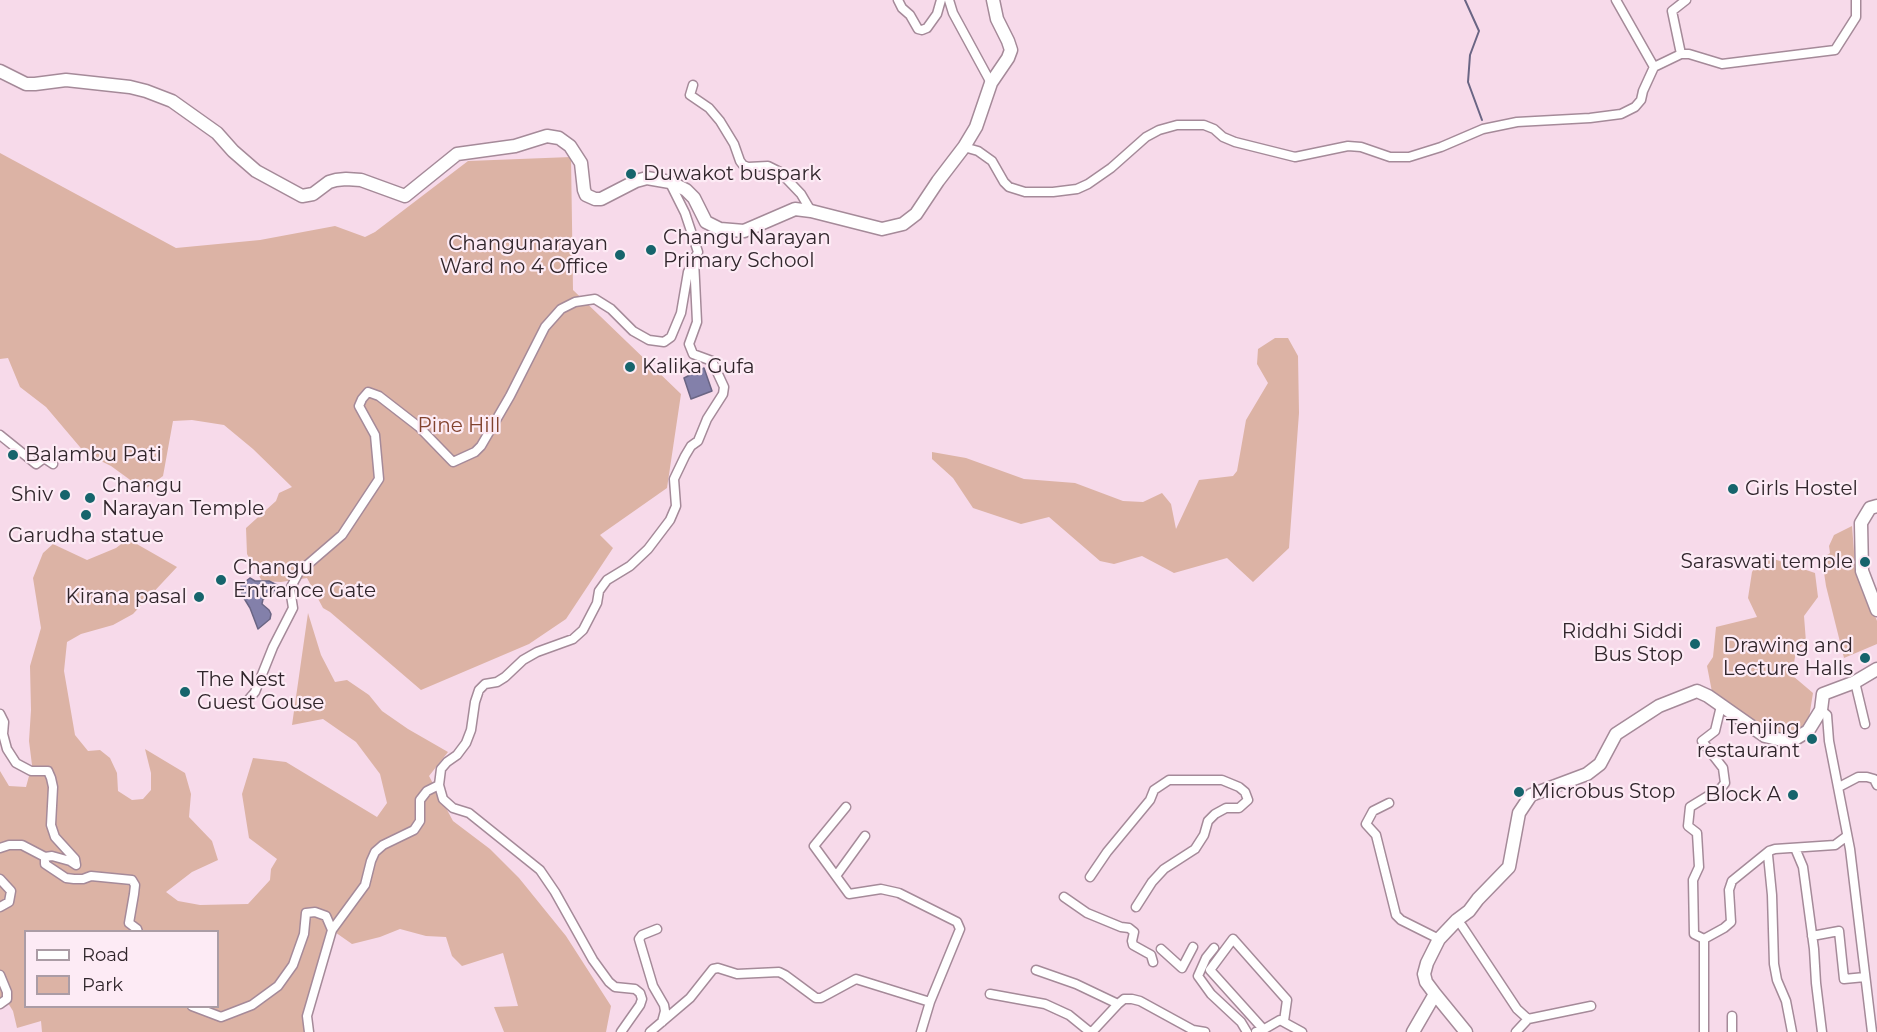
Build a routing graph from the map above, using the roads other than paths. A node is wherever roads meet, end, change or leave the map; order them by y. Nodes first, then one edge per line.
1 (898, 0) edge
2 (941, 0) edge
3 (949, 0) edge
4 (993, 0) edge
5 (1616, 0) edge
6 (1686, 0) edge
7 (1856, 0) edge
8 (1681, 54) junction
9 (1654, 68) junction
10 (0, 71) edge
11 (991, 83) junction
12 (693, 85) dead end
13 (964, 147) junction
14 (670, 182) junction
15 (811, 211) junction
16 (694, 260) junction
17 (0, 435) edge
18 (53, 464) dead end
19 (1877, 506) edge
20 (1877, 610) edge
21 (1877, 669) edge
22 (1855, 682) junction
23 (249, 699) dead end
24 (1721, 706) junction
25 (1821, 710) junction
26 (0, 714) edge
27 (1865, 724) dead end
28 (439, 785) junction
29 (1877, 785) edge
30 (1839, 787) junction
31 (1389, 803) dead end
32 (846, 807) dead end
33 (866, 836) dead end
34 (1847, 836) junction
35 (0, 848) edge
36 (1795, 848) junction
37 (1769, 851) junction
38 (45, 857) junction
39 (836, 876) junction
40 (1090, 877) dead end
41 (0, 879) edge
42 (1064, 897) dead end
43 (0, 907) edge
44 (1136, 907) dead end
45 (1456, 920) junction
46 (657, 929) dead end
47 (136, 930) edge
48 (332, 930) junction
49 (1812, 936) junction
50 (1439, 939) junction
51 (1704, 939) junction
52 (1193, 947) dead end
53 (1214, 948) dead end
54 (1161, 950) dead end
55 (1153, 962) dead end
56 (1036, 970) dead end
57 (0, 975) edge
58 (1865, 977) junction
59 (990, 994) dead end
60 (1435, 994) junction
61 (930, 1002) junction
62 (0, 1004) edge
63 (1118, 1004) junction
64 (1591, 1006) dead end
65 (197, 1008) edge
66 (1732, 1016) dead end
67 (1528, 1019) junction
68 (1284, 1021) junction
69 (662, 1023) junction
70 (1260, 1031) edge
71 (309, 1032) edge
72 (621, 1032) edge
73 (650, 1032) edge
74 (921, 1032) edge
75 (1091, 1032) edge
76 (1205, 1032) edge
77 (1247, 1032) edge
78 (1302, 1032) edge
79 (1413, 1032) edge
80 (1466, 1032) edge
81 (1516, 1032) edge
82 (1704, 1032) edge
83 (1732, 1032) edge
84 (1792, 1032) edge
85 (1822, 1032) edge
86 (1872, 1032) edge

1 - 2 street
3 - 11 street
4 - 11 street
5 - 9 street
6 - 8 street
7 - 8 street
8 - 9 street
9 - 13 street
10 - 14 street
11 - 13 street
12 - 15 street
13 - 15 street
14 - 15 street
14 - 16 street
16 - 23 street
16 - 28 street
17 - 18 street
19 - 20 street
21 - 22 street
22 - 25 street
22 - 27 street
24 - 25 street
24 - 45 street
24 - 51 street
25 - 30 street
26 - 38 street
28 - 48 street
28 - 72 street
29 - 30 street
30 - 34 street
31 - 50 street
32 - 39 street
33 - 39 street
34 - 36 street
34 - 58 street
35 - 38 street
36 - 37 street
36 - 49 street
37 - 51 street
37 - 84 street
38 - 47 street
39 - 61 street
40 - 44 street
41 - 43 street
42 - 55 street
45 - 50 street
45 - 67 street
46 - 69 street
48 - 65 street
48 - 71 street
49 - 58 street
49 - 85 street
50 - 60 street
51 - 82 street
52 - 54 street
53 - 77 street
56 - 63 street
57 - 62 street
58 - 86 street
59 - 75 street
60 - 79 street
60 - 80 street
61 - 69 street
61 - 74 street
63 - 75 street
63 - 76 street
64 - 67 street
66 - 83 street
67 - 81 street
68 - 70 street
68 - 70 street
68 - 78 street
69 - 73 street

